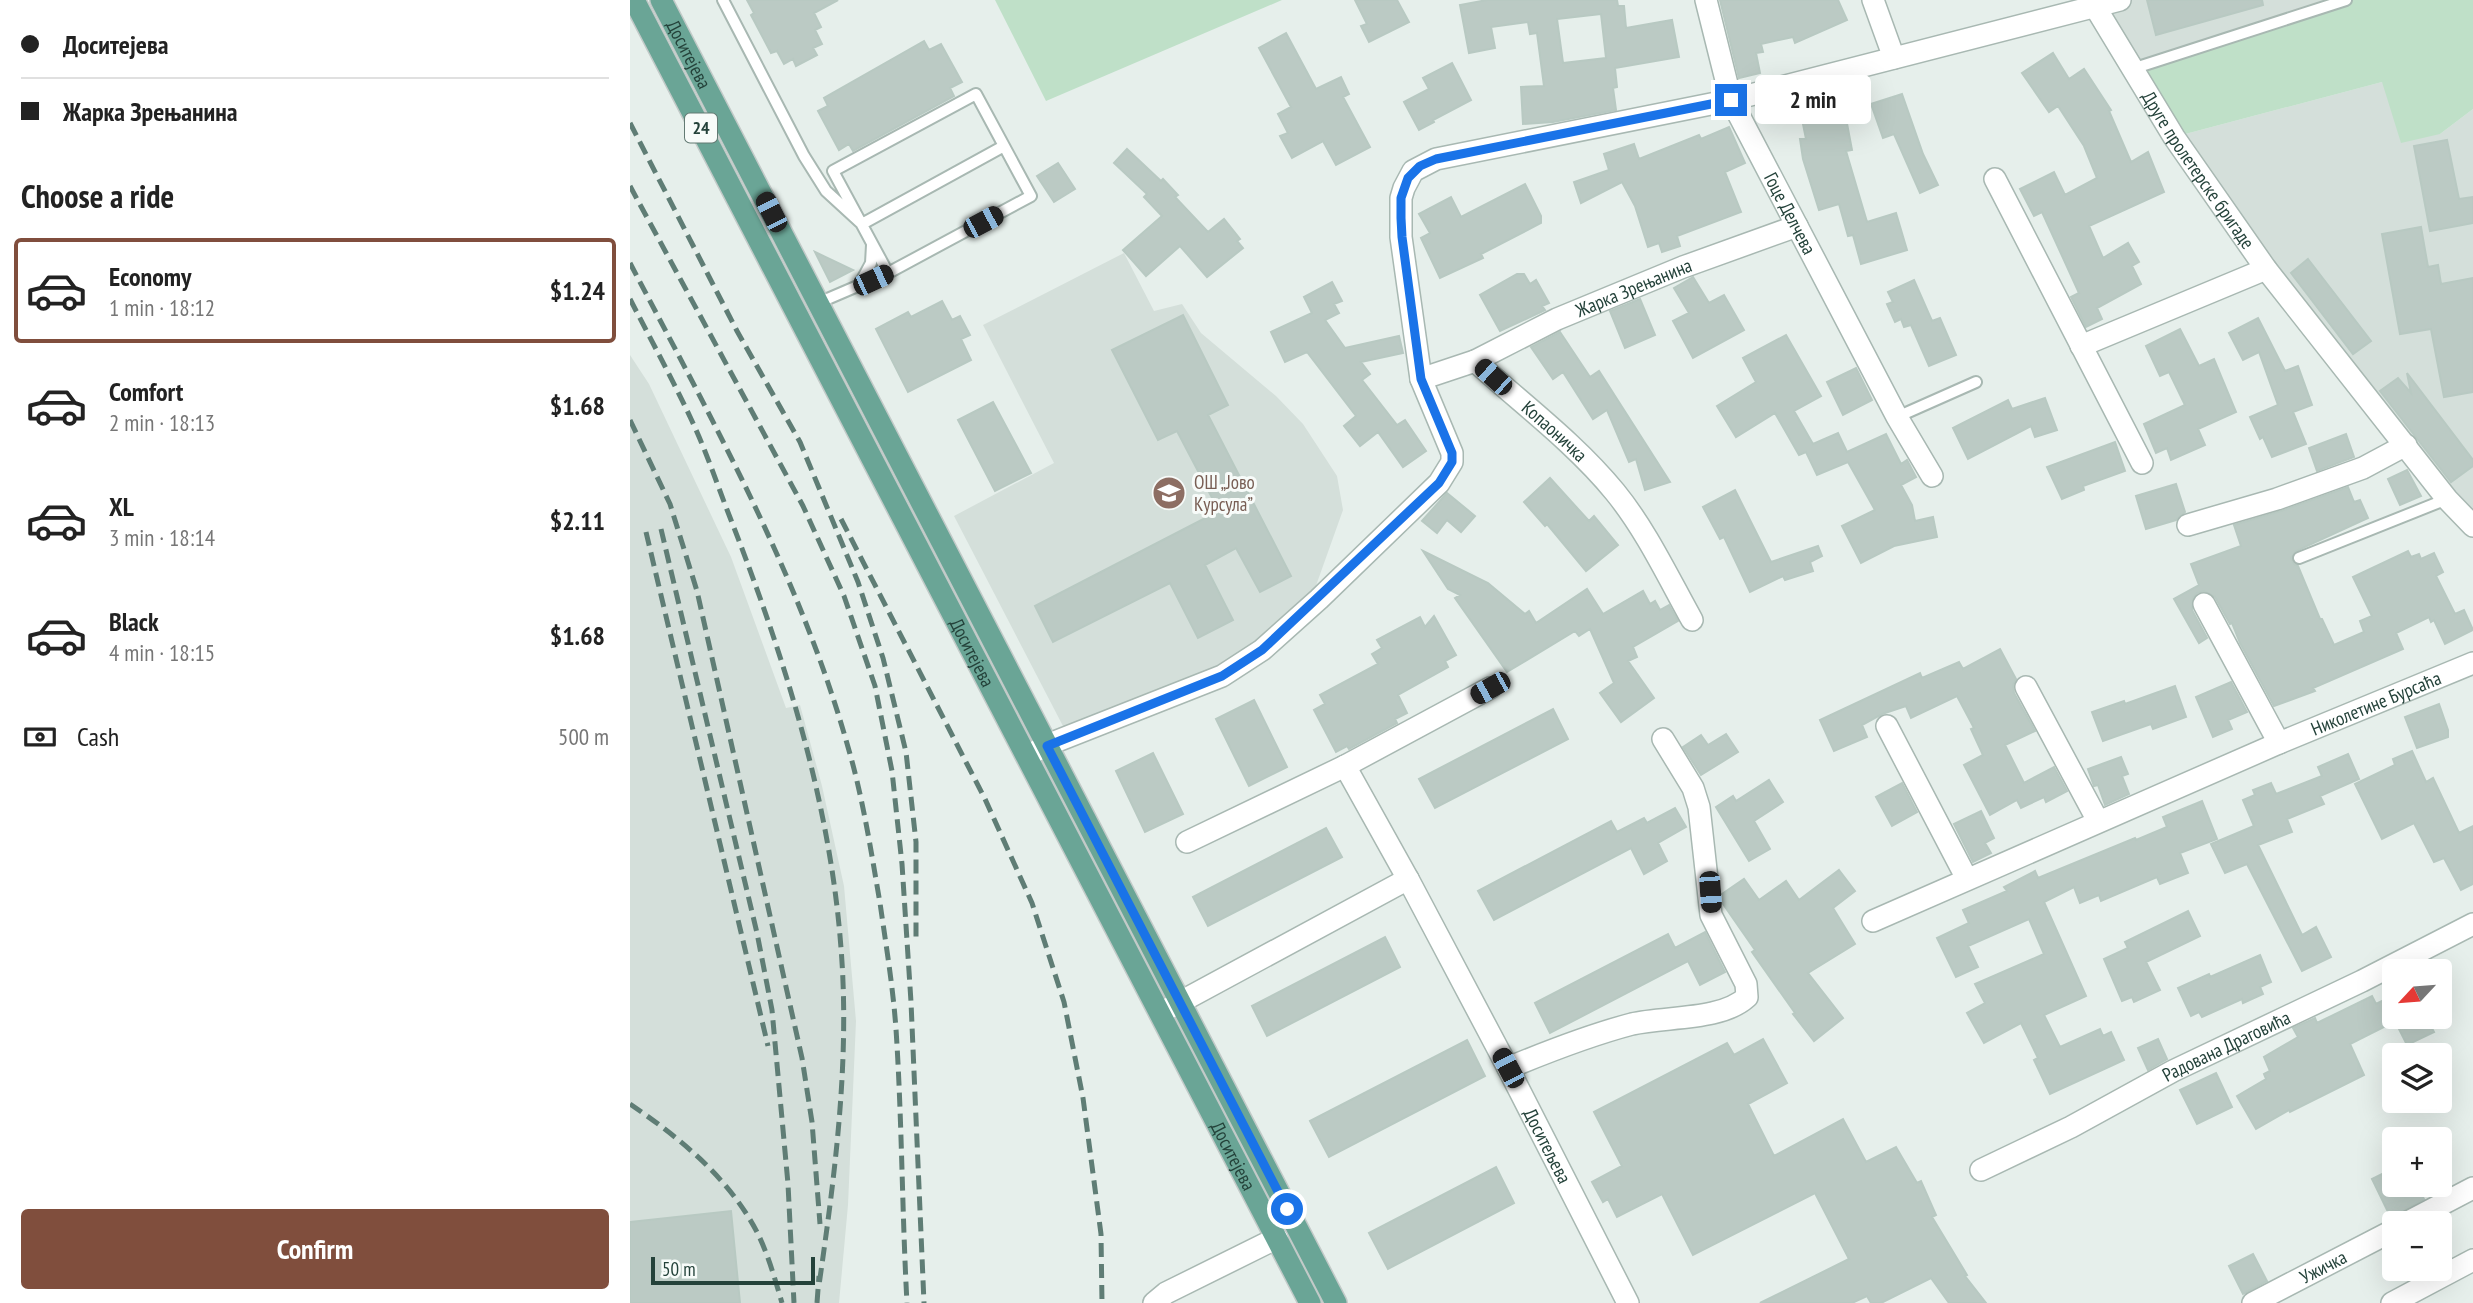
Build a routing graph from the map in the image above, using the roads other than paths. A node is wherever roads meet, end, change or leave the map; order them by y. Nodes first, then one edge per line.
1 (634, 0) edge
2 (661, 0) edge
3 (723, 0) edge
4 (1706, 0) edge
5 (1874, 0) edge
6 (2120, 0) edge
7 (2346, 0) edge
8 (2093, 4) edge
9 (1894, 58) junction
10 (2132, 69) junction
11 (1731, 100) junction
12 (1004, 146) junction
13 (1995, 178) dead end
14 (862, 224) junction
15 (1797, 226) junction
16 (872, 244) junction
17 (2266, 269) junction
18 (888, 273) junction
19 (858, 288) junction
20 (818, 303) junction
21 (2081, 346) junction
22 (1475, 361) junction
23 (1421, 379) junction
24 (1976, 382) dead end
25 (1897, 417) junction
26 (2406, 445) junction
27 (2142, 463) dead end
28 (1932, 476) dead end
29 (2447, 499) junction
30 (2188, 525) dead end
31 (2473, 526) edge
32 (2298, 558) dead end
33 (2204, 604) dead end
34 (1692, 620) dead end
35 (2473, 663) edge
36 (2026, 687) dead end
37 (1490, 688) dead end
38 (1886, 726) dead end
39 (1662, 740) dead end
40 (2279, 743) junction
41 (1047, 746) junction
42 (1027, 756) junction
43 (1345, 766) junction
44 (2098, 821) junction
45 (1187, 842) dead end
46 (1408, 879) junction
47 (1967, 879) junction
48 (1873, 921) dead end
49 (2473, 924) edge
50 (1180, 1002) junction
51 (1160, 1013) junction
52 (1508, 1068) junction
53 (1982, 1170) dead end
54 (2473, 1188) edge
55 (2429, 1211) edge
56 (2382, 1236) edge
57 (1277, 1238) junction
58 (2473, 1260) edge
59 (1154, 1303) edge
60 (1310, 1303) edge
61 (1336, 1303) edge
62 (1628, 1303) edge
63 (2253, 1303) edge
64 (2392, 1303) edge

1 - 42 main road, Доситејева / 24
2 - 20 main road, Доситејева / 24
3 - 14 lane
4 - 11 street, Гоце Делчева
5 - 9 street
6 - 8 street
7 - 10 lane, Друге пролетерске бригаде
8 - 9 street
8 - 10 street, Друге пролетерске бригаде
9 - 11 street
10 - 17 street, Друге пролетерске бригаде
11 - 15 street, Гоце Делчева
11 - 23 street
12 - 14 lane
12 - 14 lane
12 - 18 lane
13 - 21 street
14 - 16 lane
15 - 22 street, Жарка Зрењанина
15 - 25 street, Гоце Делчева
16 - 18 lane
16 - 19 lane
17 - 21 street, Друге пролетерске бригаде
17 - 26 street, Друге пролетерске бригаде
18 - 19 lane
19 - 20 lane
20 - 41 main road, Доситејева / 24
21 - 27 street
22 - 23 street
22 - 34 street, Копаоничка
23 - 41 street
24 - 25 lane
25 - 28 street, Гоце Делчева
26 - 29 street, Друге пролетерске бригаде
26 - 30 street
29 - 31 street, Друге пролетерске бригаде
29 - 32 lane
33 - 40 street
35 - 40 street, Николетине Бурсаћа
36 - 44 street
37 - 43 street
38 - 47 street
39 - 52 street
40 - 44 street, Николетине Бурсаћа
41 - 42 street
41 - 50 main road, Доситејева / 24
42 - 51 main road, Доситејева / 24
43 - 45 street
43 - 46 street, Доситељева
44 - 47 street, Николетине Бурсаћа
46 - 50 street
46 - 52 street, Доситељева
47 - 48 street, Николетине Бурсаћа
49 - 53 street, Радована Драговића
50 - 51 street
50 - 61 main road, Доситејева / 24
51 - 57 main road, Доситејева / 24
52 - 62 street, Доситељева
54 - 55 street
56 - 63 street, Ужичка
57 - 59 street
57 - 60 main road, Доситејева / 24
58 - 64 street

